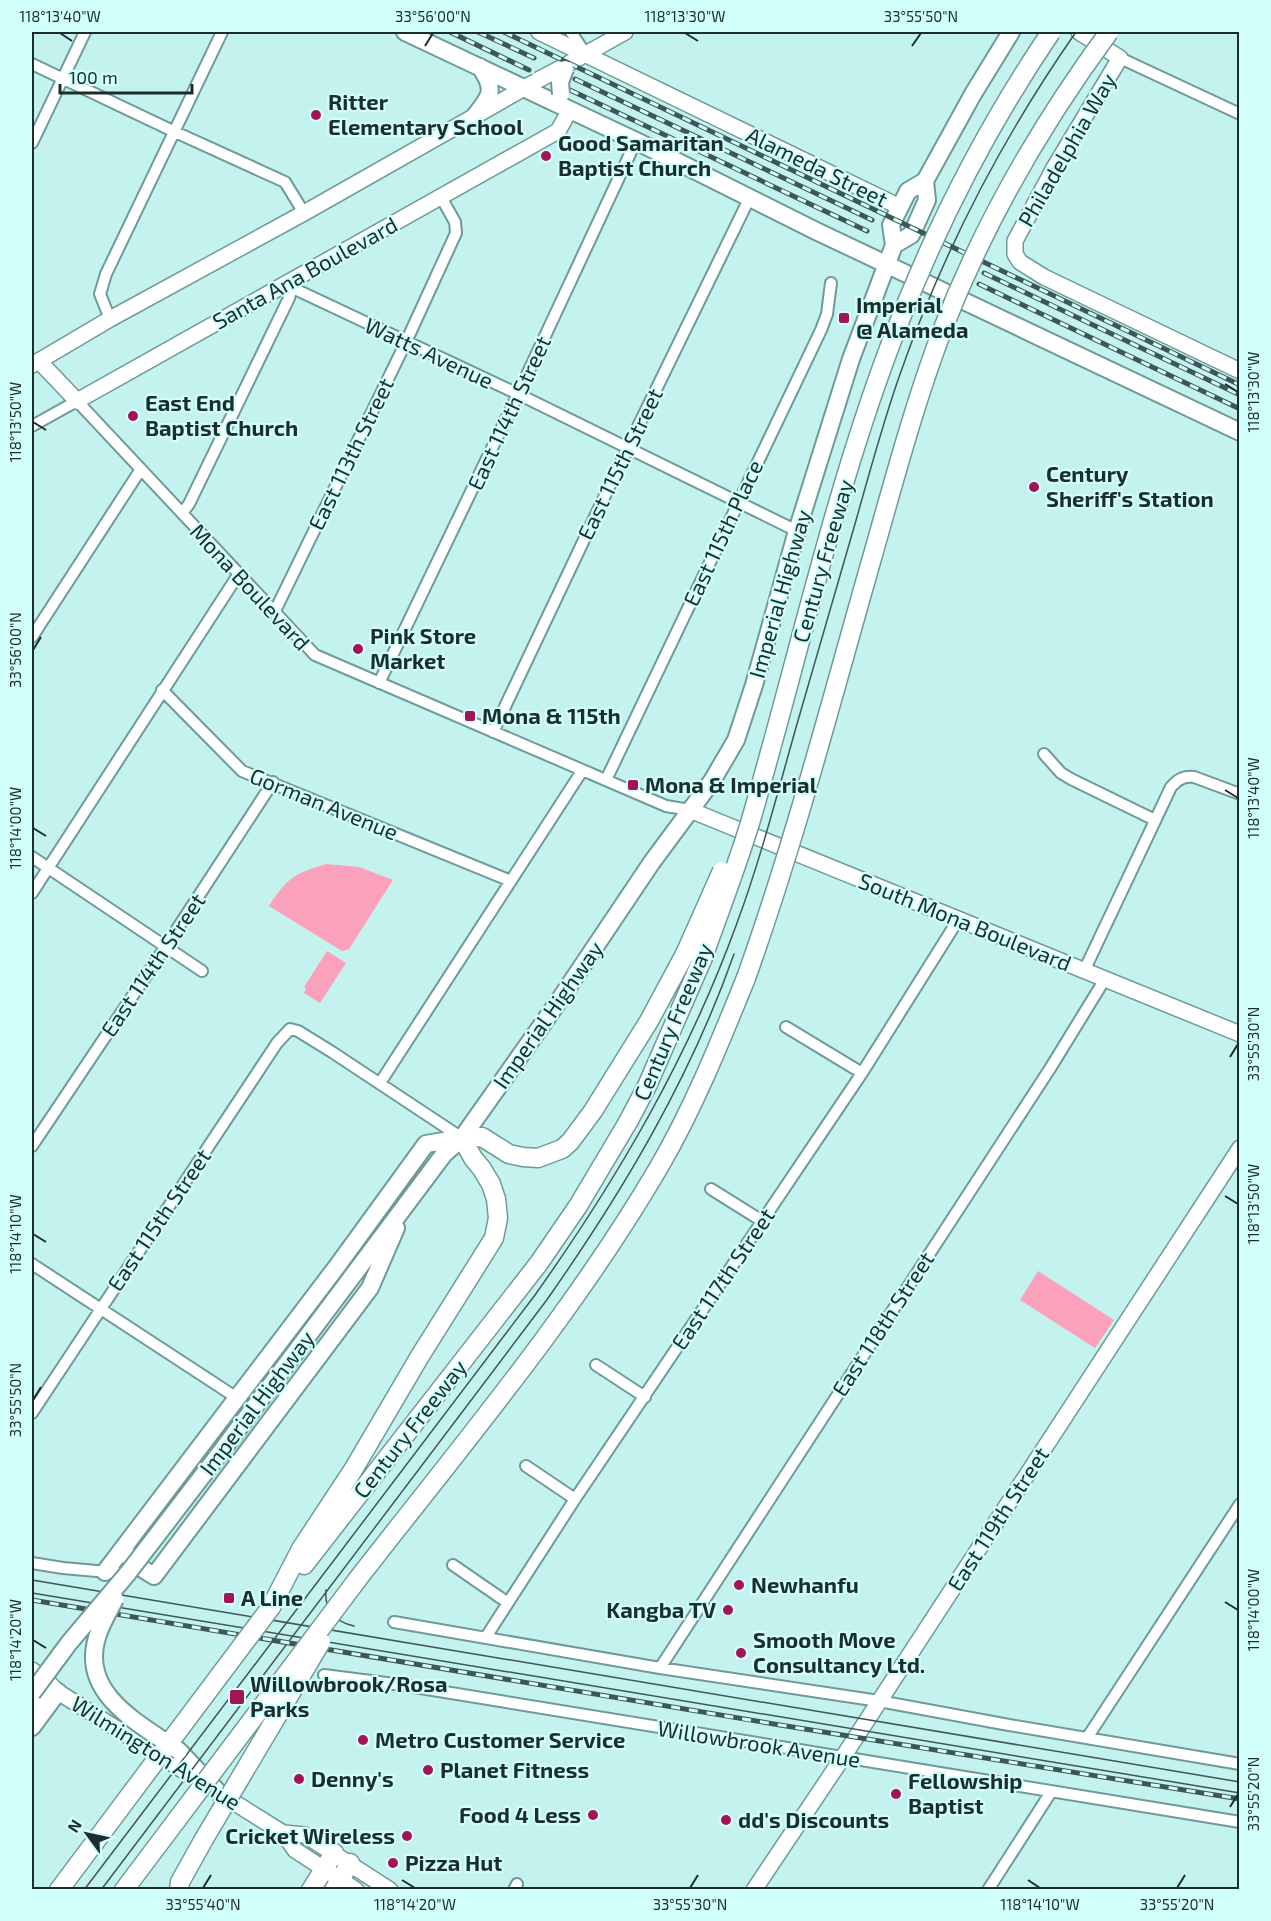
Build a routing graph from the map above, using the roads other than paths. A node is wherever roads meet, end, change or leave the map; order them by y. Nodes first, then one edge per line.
1 (85, 32) edge
2 (222, 32) edge
3 (405, 32) edge
4 (539, 32) edge
5 (572, 32) edge
6 (625, 32) edge
7 (1011, 32) edge
8 (1051, 32) edge
9 (1079, 32) edge
10 (1109, 32) edge
11 (585, 53) junction
12 (1120, 58) junction
13 (32, 64) edge
14 (479, 67) junction
15 (564, 67) junction
16 (62, 78) junction
17 (531, 84) junction
18 (570, 110) junction
19 (1239, 114) edge
20 (473, 118) junction
21 (173, 131) junction
22 (636, 141) junction
23 (32, 143) edge
24 (926, 181) junction
25 (441, 197) junction
26 (750, 197) junction
27 (900, 207) junction
28 (304, 213) junction
29 (894, 245) junction
30 (886, 264) junction
31 (831, 283) dead end
32 (287, 284) junction
33 (110, 319) junction
34 (406, 342) junction
35 (34, 359) edge
36 (1239, 371) edge
37 (518, 394) junction
38 (76, 401) junction
39 (32, 426) edge
40 (1239, 432) edge
41 (627, 449) junction
42 (141, 469) junction
43 (738, 502) junction
44 (182, 513) junction
45 (797, 531) junction
46 (238, 575) junction
47 (274, 613) junction
48 (32, 637) edge
49 (379, 683) junction
50 (162, 690) junction
51 (493, 732) junction
52 (1044, 754) dead end
53 (582, 771) junction
54 (606, 780) junction
55 (273, 782) junction
56 (1239, 794) edge
57 (690, 810) junction
58 (1155, 820) junction
59 (32, 857) edge
60 (48, 868) junction
61 (511, 881) junction
62 (32, 893) edge
63 (958, 920) junction
64 (166, 946) junction
65 (693, 957) junction
66 (202, 971) dead end
67 (1084, 971) junction
68 (1105, 979) junction
69 (786, 1027) dead end
70 (1239, 1034) edge
71 (862, 1073) junction
72 (380, 1083) junction
73 (462, 1138) junction
74 (32, 1146) edge
75 (1239, 1148) edge
76 (711, 1189) dead end
77 (407, 1203) junction
78 (762, 1221) junction
79 (32, 1264) edge
80 (99, 1308) junction
81 (596, 1365) dead end
82 (645, 1397) junction
83 (237, 1398) junction
84 (32, 1413) edge
85 (526, 1466) dead end
86 (575, 1499) junction
87 (1239, 1504) edge
88 (124, 1547) junction
89 (32, 1563) edge
90 (453, 1565) dead end
91 (295, 1570) junction
92 (105, 1572) junction
93 (128, 1573) junction
94 (154, 1576) junction
95 (357, 1580) junction
96 (508, 1603) junction
97 (394, 1622) dead end
98 (486, 1637) junction
99 (69, 1643) junction
100 (660, 1668) junction
101 (324, 1675) dead end
102 (42, 1679) edge
103 (32, 1693) edge
104 (879, 1701) junction
105 (32, 1707) edge
106 (32, 1727) edge
107 (1087, 1738) junction
108 (843, 1757) junction
109 (1239, 1764) edge
110 (218, 1792) junction
111 (1051, 1792) junction
112 (1239, 1822) edge
113 (329, 1861) junction
114 (350, 1863) junction
115 (337, 1884) edge
116 (59, 1890) edge
117 (124, 1890) edge
118 (179, 1890) edge
119 (311, 1890) edge
120 (356, 1890) edge
121 (390, 1890) edge
122 (754, 1890) edge
123 (988, 1890) edge

1 - 16 street
2 - 21 street
3 - 14 main road
4 - 11 street, Alameda Street
5 - 11 street
6 - 11 street
7 - 24 main road, Imperial Highway
8 - 65 highway, Century Freeway, bridge
9 - 12 street, Philadelphia Way
10 - 95 highway, Century Freeway, bridge
11 - 15 street
11 - 27 street, Alameda Street
12 - 19 street
12 - 36 street, Philadelphia Way
13 - 16 street
14 - 17 main road
14 - 20 main road
15 - 17 street, bridge
15 - 18 main road, bridge
16 - 21 street
16 - 23 street
17 - 18 main road
17 - 20 street
18 - 22 main road
18 - 25 street, Santa Ana Boulevard
20 - 28 street
21 - 28 street
21 - 33 street
22 - 26 main road
22 - 37 street, East 114th Street
24 - 27 main road, Imperial Highway
24 - 29 main road, Imperial Highway
25 - 32 street, Santa Ana Boulevard
25 - 34 street, East 113th Street
26 - 30 main road
26 - 41 street, East 115th Street
27 - 29 main road, Imperial Highway
28 - 33 street
29 - 30 main road, Imperial Highway
30 - 40 main road
30 - 45 main road, Imperial Highway
31 - 43 street, East 115th Place
32 - 34 street, Watts Avenue
32 - 38 street, Santa Ana Boulevard
32 - 44 street
33 - 35 street
34 - 37 street, Watts Avenue
34 - 47 street, East 113th Street
35 - 38 street, Mona Boulevard
37 - 41 street, Watts Avenue
37 - 49 street, East 114th Street
38 - 39 street, Santa Ana Boulevard
38 - 42 street, Mona Boulevard
41 - 43 street, Watts Avenue
41 - 51 street, East 115th Street
42 - 44 street, Mona Boulevard
42 - 48 street
43 - 45 street, Watts Avenue
43 - 54 street, East 115th Place
44 - 46 street, Mona Boulevard
45 - 57 main road, Imperial Highway
46 - 47 street, Mona Boulevard
46 - 50 street
47 - 49 street, Mona Boulevard
49 - 51 street, Mona Boulevard
50 - 55 street, Gorman Avenue
50 - 60 street
51 - 53 street, Mona Boulevard
52 - 58 street
53 - 54 street, Mona Boulevard
53 - 61 street
54 - 57 street, Mona Boulevard
55 - 61 street, Gorman Avenue
55 - 64 street, East 114th Street
56 - 58 street
57 - 63 street, South Mona Boulevard
57 - 73 main road, Imperial Highway
58 - 67 street
59 - 60 street
60 - 62 street
60 - 64 street
61 - 72 street
63 - 67 street, South Mona Boulevard
63 - 71 street, East 117th Street
64 - 66 street
64 - 74 street, East 114th Street
65 - 73 highway
65 - 91 highway, Century Freeway
67 - 68 street, South Mona Boulevard
68 - 70 street, South Mona Boulevard
68 - 100 street, East 118th Street
69 - 71 street
71 - 78 street, East 117th Street
72 - 73 street
72 - 80 street, East 115th Street
73 - 77 main road, Imperial Highway
73 - 83 main road
73 - 91 highway
75 - 104 street, East 119th Street
76 - 78 street
77 - 93 main road, Imperial Highway, bridge
77 - 94 main road
78 - 82 street, East 117th Street
79 - 80 street
80 - 83 street
80 - 84 street, East 115th Street
81 - 82 street
82 - 86 street, East 117th Street
83 - 88 main road
85 - 86 street
86 - 96 street, East 117th Street
87 - 107 street
88 - 92 main road
88 - 94 main road
89 - 92 street
90 - 96 street
91 - 116 highway, Century Freeway, bridge
92 - 94 street
93 - 99 main road, Imperial Highway, bridge
93 - 110 main road, bridge
95 - 117 highway, Century Freeway, bridge
95 - 118 highway, bridge
96 - 98 street, East 117th Street
97 - 98 street
98 - 100 street
99 - 102 main road, bridge
99 - 103 main road, Imperial Highway, bridge
100 - 104 street
101 - 108 street, Willowbrook Avenue
102 - 105 main road
102 - 106 main road
102 - 110 street, Wilmington Avenue
104 - 107 street
104 - 108 street, East 119th Street
107 - 109 street
108 - 111 street, Willowbrook Avenue
108 - 122 street, East 119th Street
110 - 113 street, Wilmington Avenue
111 - 112 street, Willowbrook Avenue
111 - 123 street
113 - 114 street, Wilmington Avenue
113 - 115 street, Wilmington Avenue
113 - 119 highway
114 - 115 highway
114 - 121 street, Wilmington Avenue
115 - 120 street, Wilmington Avenue

